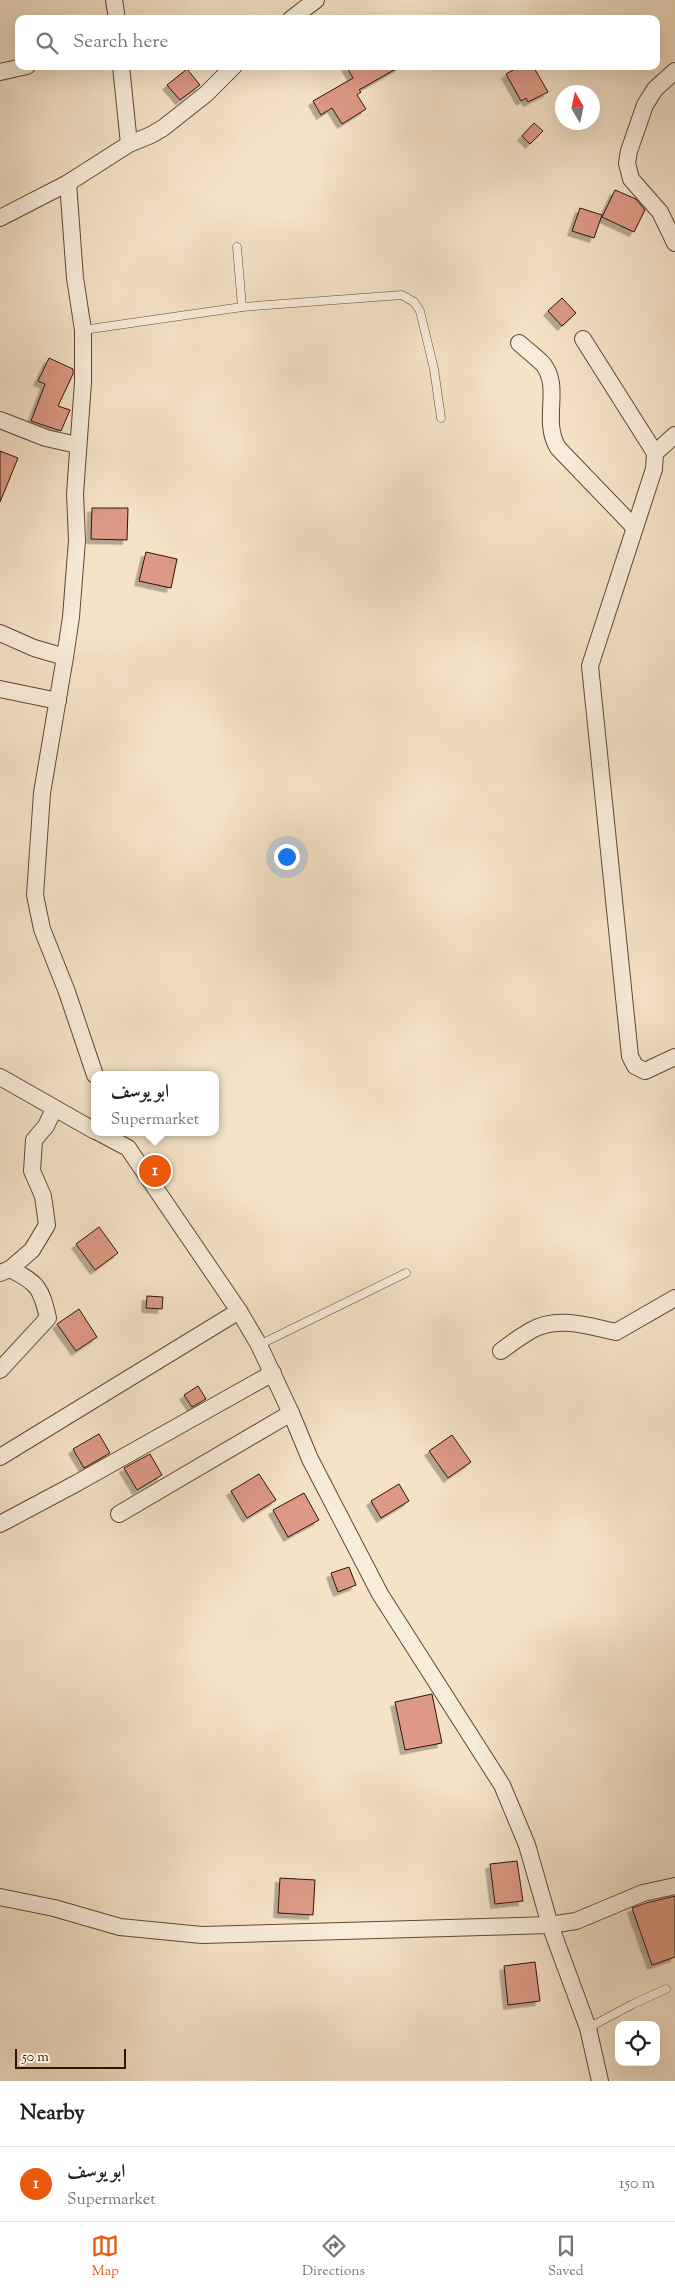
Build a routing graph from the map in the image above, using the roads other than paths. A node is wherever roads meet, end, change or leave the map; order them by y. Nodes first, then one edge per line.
1 (114, 0) edge
2 (316, 0) edge
3 (116, 15) edge
4 (296, 15) edge
5 (15, 69) edge
6 (121, 70) edge
7 (230, 70) edge
8 (675, 71) edge
9 (0, 72) edge
10 (129, 144) junction
11 (68, 183) junction
12 (0, 218) edge
13 (675, 243) edge
14 (237, 246) dead end
15 (242, 307) junction
16 (83, 330) junction
17 (583, 339) dead end
18 (519, 344) dead end
19 (441, 418) dead end
20 (0, 420) edge
21 (675, 435) edge
22 (77, 445) junction
23 (655, 453) junction
24 (634, 527) junction
25 (0, 633) edge
26 (65, 657) junction
27 (0, 689) edge
28 (58, 701) junction
29 (675, 1057) edge
30 (94, 1071) edge
31 (0, 1077) edge
32 (54, 1109) junction
33 (91, 1129) edge
34 (104, 1136) edge
35 (122, 1136) edge
36 (128, 1148) junction
37 (5, 1271) edge
38 (406, 1273) dead end
39 (675, 1298) edge
40 (239, 1311) junction
41 (259, 1345) junction
42 (501, 1351) dead end
43 (0, 1370) edge
44 (272, 1373) junction
45 (291, 1413) junction
46 (0, 1457) edge
47 (119, 1514) dead end
48 (0, 1524) edge
49 (675, 1886) edge
50 (0, 1897) edge
51 (550, 1925) junction
52 (666, 1990) dead end
53 (588, 2028) junction
54 (600, 2081) edge

1 - 3 street
2 - 4 street
5 - 9 street
6 - 10 street
7 - 10 street
8 - 13 street
10 - 11 street
11 - 12 street
11 - 16 street
14 - 15 lane
15 - 16 lane
15 - 19 lane
16 - 22 street
17 - 23 street
18 - 24 street
20 - 22 street
21 - 23 street
22 - 26 street
23 - 24 street
24 - 29 street
25 - 26 street
26 - 28 street
27 - 28 street
28 - 30 street
31 - 32 street
32 - 33 street
32 - 37 street
34 - 36 street
35 - 36 street
36 - 40 street
37 - 43 street
38 - 41 lane
39 - 42 street
40 - 41 street
40 - 46 street
41 - 44 street
44 - 45 street
44 - 48 street
45 - 47 street
45 - 51 street
49 - 51 street
50 - 51 street
51 - 53 street
52 - 53 lane
53 - 54 street

